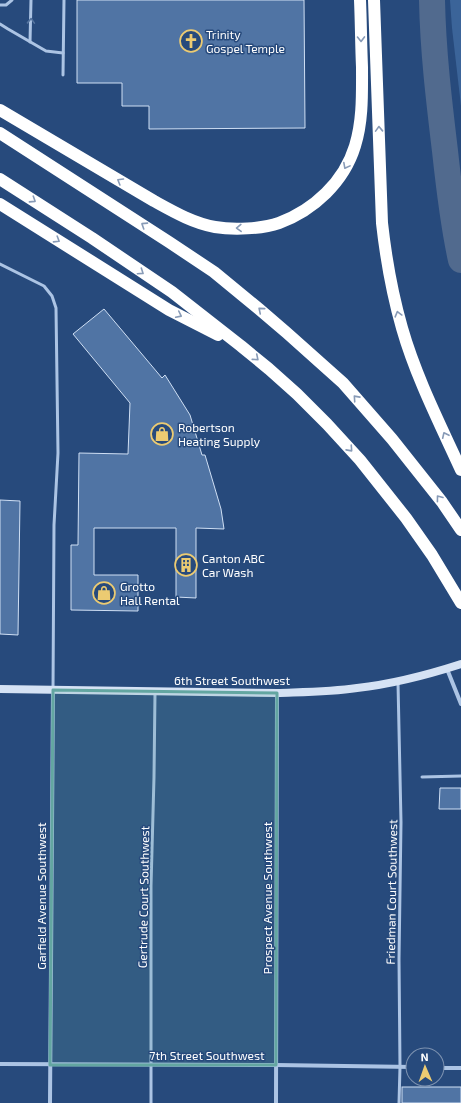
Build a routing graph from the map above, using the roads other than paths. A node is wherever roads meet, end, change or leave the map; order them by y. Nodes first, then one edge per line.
1 (12, 0) edge
2 (31, 0) edge
3 (64, 0) edge
4 (360, 0) edge
5 (374, 0) edge
6 (0, 5) edge
7 (0, 24) edge
8 (30, 42) junction
9 (63, 53) junction
10 (63, 75) dead end
11 (0, 110) edge
12 (0, 133) edge
13 (0, 179) edge
14 (0, 204) edge
15 (0, 264) edge
16 (241, 346) junction
17 (461, 470) edge
18 (461, 530) edge
19 (460, 602) edge
20 (461, 664) edge
21 (447, 668) junction
22 (398, 681) junction
23 (0, 689) edge
24 (53, 690) junction
25 (155, 691) junction
26 (277, 693) junction
27 (461, 704) edge
28 (461, 776) edge
29 (422, 777) dead end
30 (0, 1064) edge
31 (50, 1065) junction
32 (151, 1065) junction
33 (276, 1065) junction
34 (400, 1067) junction
35 (405, 1067) edge
36 (445, 1068) edge
37 (461, 1068) edge
38 (50, 1103) edge
39 (151, 1103) edge
40 (276, 1103) edge
41 (399, 1103) edge

1 - 6 lane
8 -> 2 lane
3 - 9 lane
4 -> 11 highway
17 -> 5 highway
7 - 8 lane
8 - 9 lane
9 - 10 lane
18 -> 12 highway
13 -> 16 highway
14 -> 16 highway
15 - 24 lane
16 -> 19 highway
20 - 21 street, 6th Street Southwest
21 - 22 street, 6th Street Southwest
21 - 27 street
22 - 26 street, 6th Street Southwest
22 - 34 lane, Friedman Court Southwest
23 - 24 street, 6th Street Southwest
24 - 25 street, 6th Street Southwest
24 - 31 street, Garfield Avenue Southwest
25 - 26 street, 6th Street Southwest
25 - 32 lane, Gertrude Court Southwest
26 - 33 street, Prospect Avenue Southwest
28 - 29 lane
30 - 31 street, 7th Street Southwest
31 - 32 street, 7th Street Southwest
31 - 38 street, Garfield Avenue Southwest
32 - 33 street, 7th Street Southwest
32 - 39 lane, Gertrude Court Southwest
33 - 34 street, 7th Street Southwest
33 - 40 street, Prospect Avenue Southwest
34 - 35 street, 7th Street Southwest
34 - 41 lane, Friedman Court Southwest
36 - 37 street

